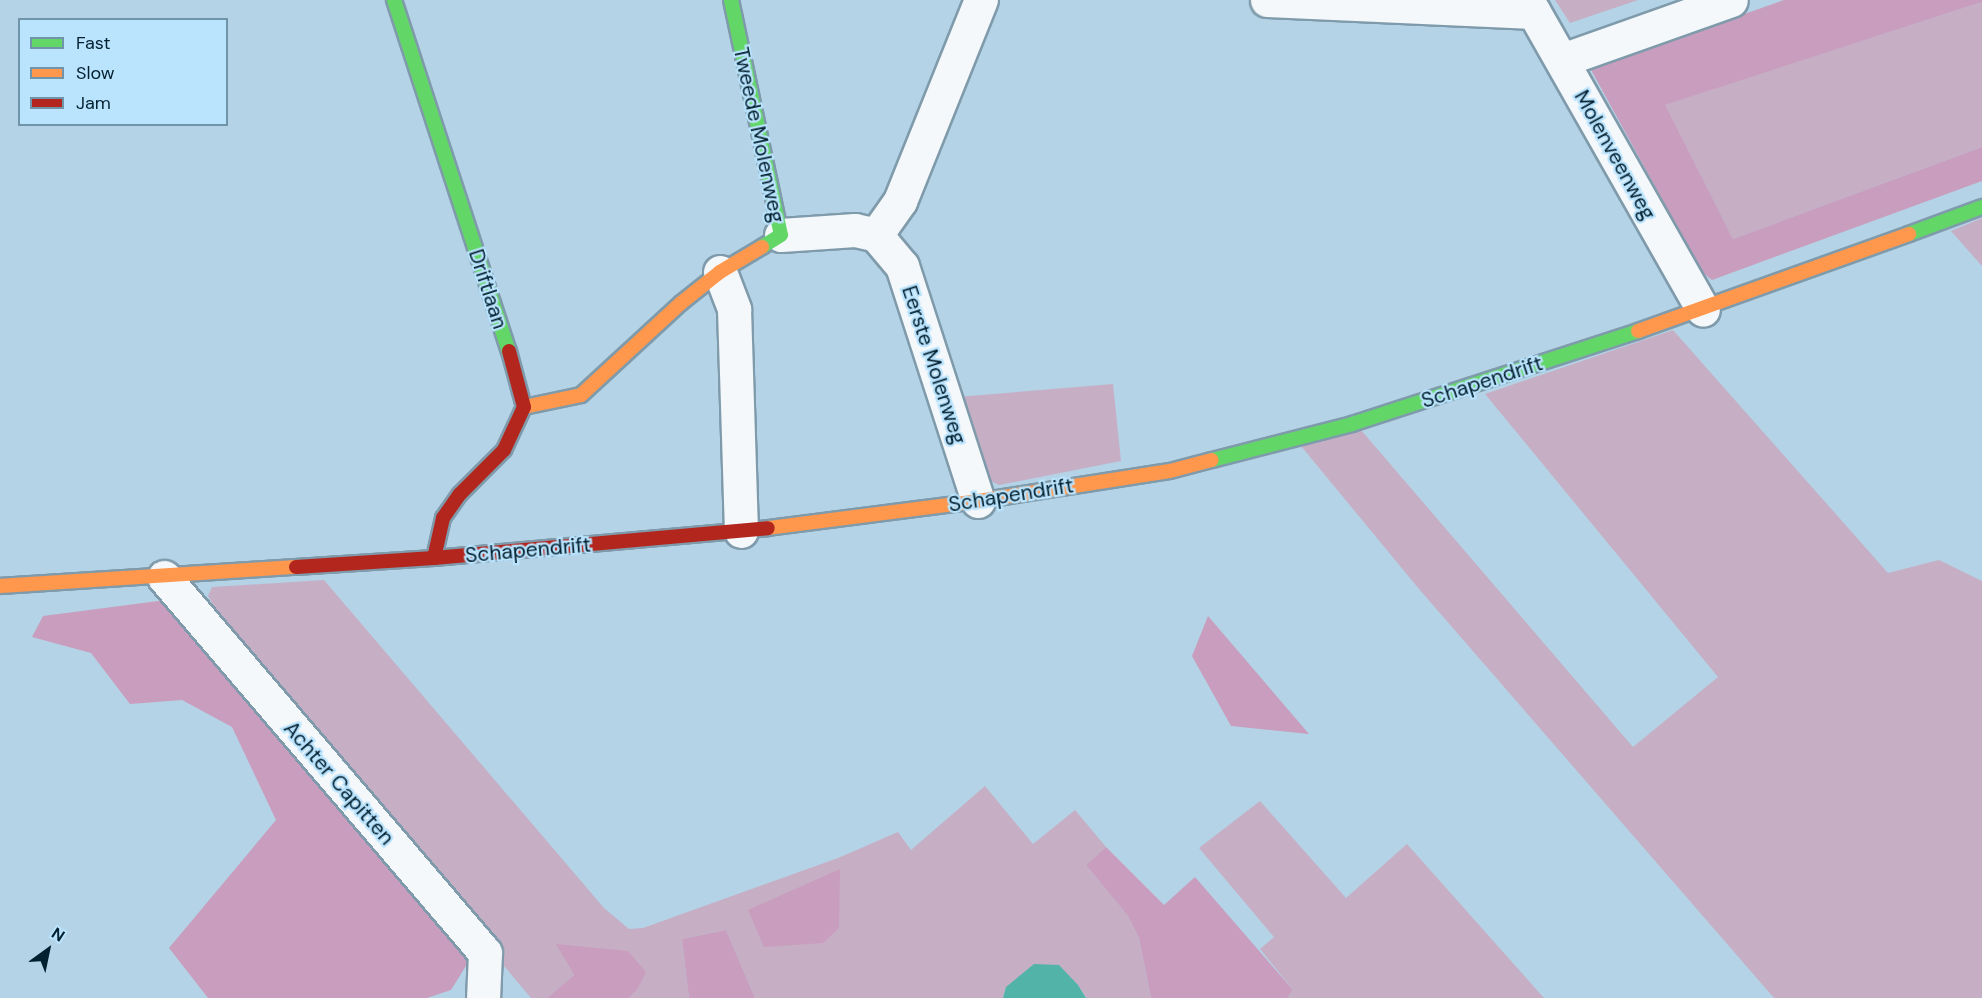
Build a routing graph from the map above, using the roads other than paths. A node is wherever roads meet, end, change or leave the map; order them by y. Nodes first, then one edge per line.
1 (394, 0) edge
2 (731, 0) edge
3 (981, 0) edge
4 (1267, 0) edge
5 (1731, 0) edge
6 (1530, 6) edge
7 (1562, 60) junction
8 (1982, 207) edge
9 (781, 235) junction
10 (876, 235) junction
11 (720, 272) junction
12 (1702, 310) junction
13 (524, 407) junction
14 (978, 501) junction
15 (741, 531) junction
16 (434, 558) junction
17 (164, 577) junction
18 (0, 586) edge
19 (483, 998) edge

1 - 13 street, Driftlaan
2 - 9 street, Tweede Molenweg
3 - 10 street
4 - 6 street
5 - 7 street
6 - 7 street, Molenveenweg
7 - 12 street, Molenveenweg
8 - 12 street, Schapendrift
9 - 10 street
9 - 11 street, Tweede Molenweg
10 - 14 street, Eerste Molenweg
11 - 13 street, Tweede Molenweg
11 - 15 street
12 - 14 street, Schapendrift
13 - 16 street
14 - 15 street, Schapendrift
15 - 16 street, Schapendrift
16 - 17 street, Schapendrift
17 - 18 street, Schapendrift
17 - 19 street, Achter Capitten

